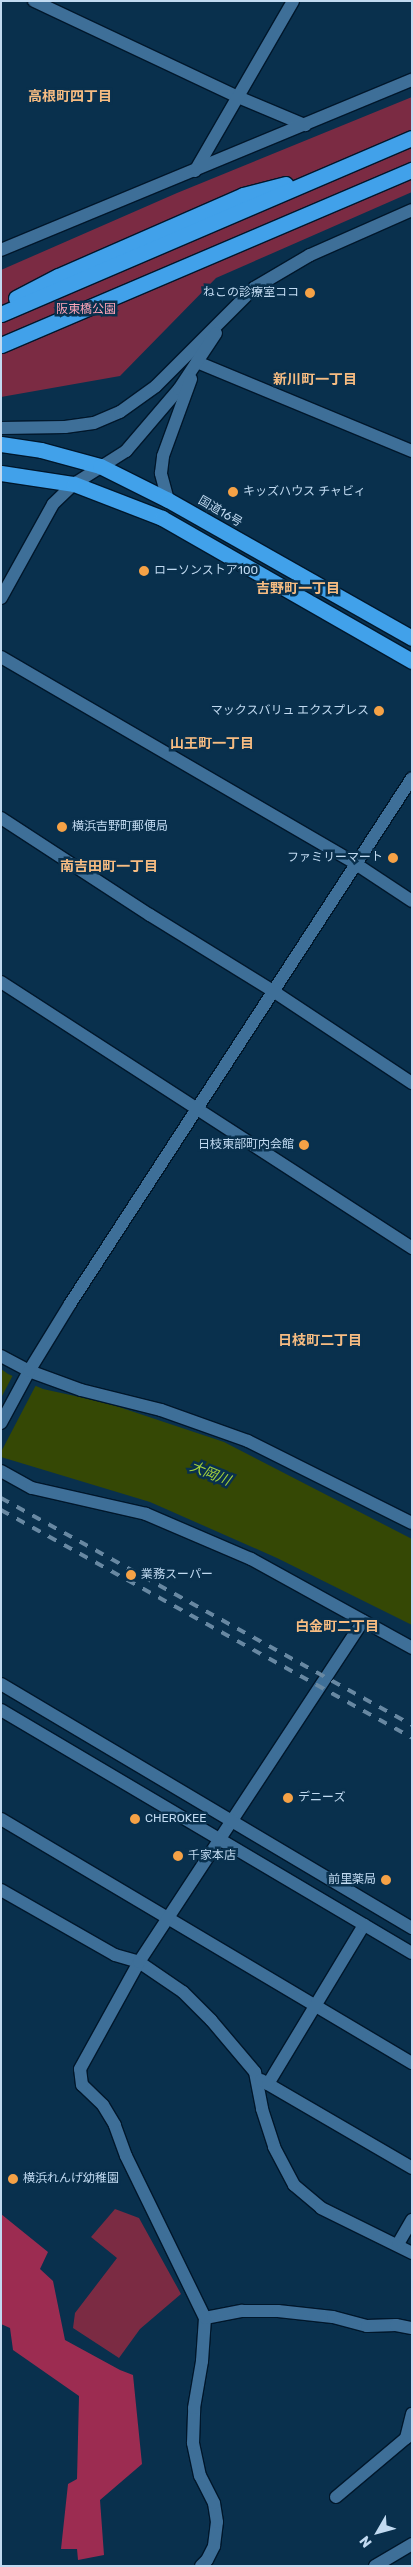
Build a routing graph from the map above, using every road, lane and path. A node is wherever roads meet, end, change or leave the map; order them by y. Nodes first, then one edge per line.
1 (34, 1) edge
2 (293, 1) edge
3 (412, 80) edge
4 (238, 97) junction
5 (305, 125) junction
6 (412, 138) edge
7 (412, 170) edge
8 (195, 171) junction
9 (332, 172) junction
10 (412, 210) edge
11 (1, 250) edge
12 (1, 306) edge
13 (231, 310) junction
14 (1, 314) edge
15 (1, 345) edge
16 (197, 362) junction
17 (1, 428) edge
18 (1, 444) edge
19 (412, 451) edge
20 (100, 466) junction
21 (1, 473) edge
22 (74, 484) junction
23 (168, 500) junction
24 (1, 598) edge
25 (412, 638) edge
26 (1, 658) edge
27 (412, 661) edge
28 (412, 778) edge
29 (1, 818) edge
30 (356, 864) junction
31 (412, 901) edge
32 (1, 982) edge
33 (273, 991) junction
34 (412, 1084) edge
35 (196, 1109) junction
36 (412, 1248) edge
37 (1, 1356) edge
38 (26, 1375) junction
39 (1, 1423) edge
40 (1, 1471) edge
41 (412, 1523) edge
42 (363, 1621) junction
43 (412, 1648) edge
44 (1, 1684) edge
45 (1, 1710) edge
46 (1, 1819) edge
47 (232, 1821) junction
48 (220, 1839) junction
49 (1, 1890) edge
50 (168, 1917) junction
51 (364, 1925) junction
52 (412, 1928) edge
53 (412, 1953) edge
54 (139, 1962) junction
55 (316, 2005) junction
56 (412, 2063) edge
57 (256, 2076) junction
58 (268, 2084) junction
59 (412, 2168) edge
60 (412, 2220) edge
61 (398, 2244) junction
62 (412, 2253) edge
63 (206, 2318) junction
64 (412, 2328) edge
65 (412, 2414) edge
66 (336, 2497) dead end
67 (412, 2544) edge
68 (200, 2566) edge
69 (375, 2566) edge

1 - 4 street
2 - 4 street
3 - 5 street
4 - 5 street
4 - 8 street
5 - 8 street
6 - 9 highway
7 - 15 highway
8 - 11 street
9 - 12 highway
9 - 14 highway
10 - 13 street
13 - 16 street
13 - 17 street
16 - 19 street
16 - 20 street
16 - 23 street
18 - 20 highway, 国道16号
20 - 22 street
20 - 23 highway, 国道16号
21 - 22 highway
22 - 24 street
22 - 27 highway
23 - 25 highway, 国道16号
26 - 30 street
28 - 30 street
29 - 33 street
30 - 31 street
30 - 33 street
32 - 35 street
33 - 34 street
33 - 35 street
35 - 36 street
35 - 38 street
37 - 38 street
38 - 39 street
38 - 41 street
40 - 42 street
42 - 43 street
42 - 47 street
44 - 47 street
45 - 48 street
46 - 50 street
47 - 48 street
47 - 52 street
48 - 50 street
48 - 51 street
49 - 54 street
50 - 54 street
50 - 55 street
51 - 53 street
51 - 55 street
54 - 57 street
54 - 63 street
55 - 56 street
55 - 58 street
57 - 58 street
57 - 61 street
58 - 59 street
60 - 61 street
61 - 62 street
63 - 64 street
63 - 68 street
65 - 66 street
67 - 69 street

